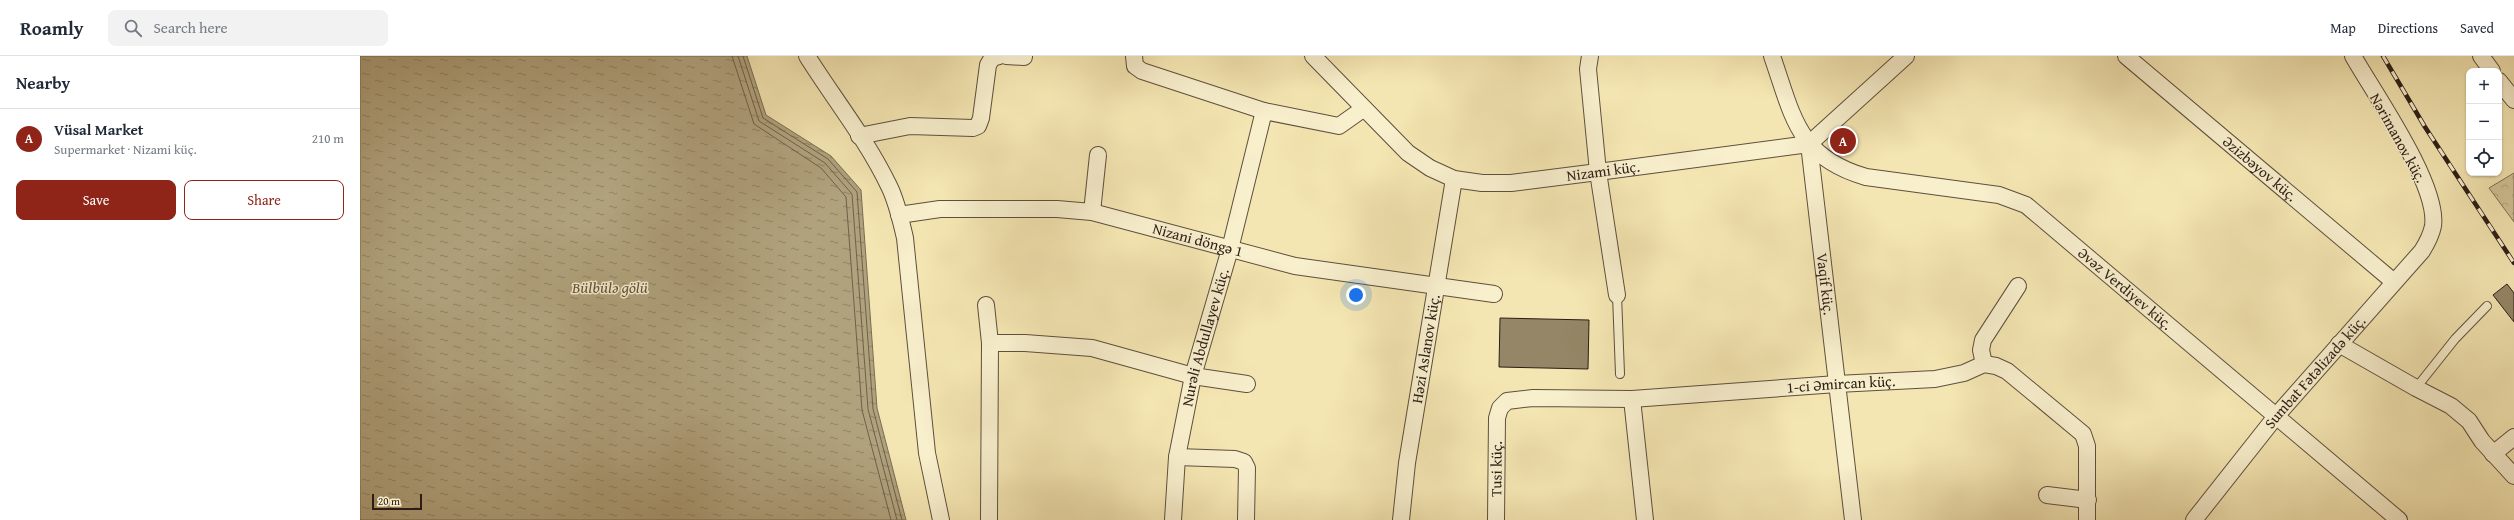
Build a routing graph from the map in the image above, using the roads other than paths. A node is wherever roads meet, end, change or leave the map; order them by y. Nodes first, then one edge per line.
1 (807, 56) edge
2 (999, 56) edge
3 (1006, 56) edge
4 (1134, 56) edge
5 (1313, 56) edge
6 (1590, 56) edge
7 (1772, 56) edge
8 (1906, 56) edge
9 (2126, 56) edge
10 (2353, 56) edge
11 (2481, 56) edge
12 (1024, 57) edge
13 (2490, 68) edge
14 (2502, 85) edge
15 (2514, 100) edge
16 (1363, 108) junction
17 (1264, 111) junction
18 (859, 136) junction
19 (1809, 144) junction
20 (1098, 155) dead end
21 (1598, 172) junction
22 (1454, 179) junction
23 (1092, 212) junction
24 (899, 215) junction
25 (2433, 225) joint
26 (1230, 249) junction
27 (2394, 282) junction
28 (1436, 285) junction
29 (2018, 286) dead end
30 (1494, 294) dead end
31 (1617, 295) joint
32 (986, 305) dead end
33 (2487, 306) dead end
34 (990, 343) junction
35 (2339, 344) junction
36 (1984, 364) junction
37 (1620, 374) dead end
38 (1193, 376) junction
39 (1247, 384) dead end
40 (1836, 384) junction
41 (2416, 388) junction
42 (1632, 399) junction
43 (2277, 415) junction
44 (1497, 418) joint
45 (2514, 437) edge
46 (2493, 454) junction
47 (1177, 457) junction
48 (2514, 476) edge
49 (2047, 495) dead end
50 (2088, 500) junction
51 (941, 520) edge
52 (989, 520) edge
53 (1173, 520) edge
54 (1246, 520) edge
55 (1401, 520) edge
56 (1496, 520) edge
57 (1645, 520) edge
58 (1853, 520) edge
59 (2088, 520) edge
60 (2194, 520) edge
61 (2399, 520) edge

1 - 18 street
2 - 18 street
3 - 12 street
4 - 17 street
5 - 16 street, Nizami küç.
6 - 21 street
7 - 19 street, Vaqif küç.
8 - 19 street
9 - 27 street, Əzizbəyov küç.
10 - 25 street, Nərimanov küç.
11 - 13 street
14 - 15 street
16 - 17 street
16 - 22 street, Nizami küç.
17 - 26 street, Nurəli Abdullayev küç.
18 - 24 street
19 - 21 street, Nizami küç.
19 - 40 street, Vaqif küç.
19 - 43 street, Əvəz Verdiyev küç.
20 - 23 street
21 - 22 street, Nizami küç.
21 - 31 street
22 - 28 street, Həzi Aslanov küç.
23 - 24 street, Nizani döngə 1
23 - 26 street, Nizani döngə 1
24 - 51 street
25 - 27 street, Sumbat Fətəlizadə küç.
26 - 28 street, Nizani döngə 1
26 - 38 street, Nurəli Abdullayev küç.
27 - 35 street, Sumbat Fətəlizadə küç.
28 - 30 street, Nizani döngə 1
28 - 55 street, Həzi Aslanov küç.
29 - 36 street
31 - 37 lane
32 - 34 street
33 - 41 lane
34 - 38 street
34 - 52 street
35 - 41 street
35 - 43 street, Sumbat Fətəlizadə küç.
36 - 40 street, 1-ci Əmircan küç.
36 - 50 street
38 - 39 street
38 - 47 street, Nurəli Abdullayev küç.
40 - 42 street, 1-ci Əmircan küç.
40 - 58 street, Vaqif küç.
41 - 46 street
42 - 44 street, 1-ci Əmircan küç.
42 - 57 street
43 - 60 street, Sumbat Fətəlizadə küç.
43 - 61 street, Əvəz Verdiyev küç.
44 - 56 street, Tusi küç.
45 - 46 street
46 - 48 street
47 - 53 street, Nurəli Abdullayev küç.
47 - 54 street
49 - 50 street
50 - 59 street

